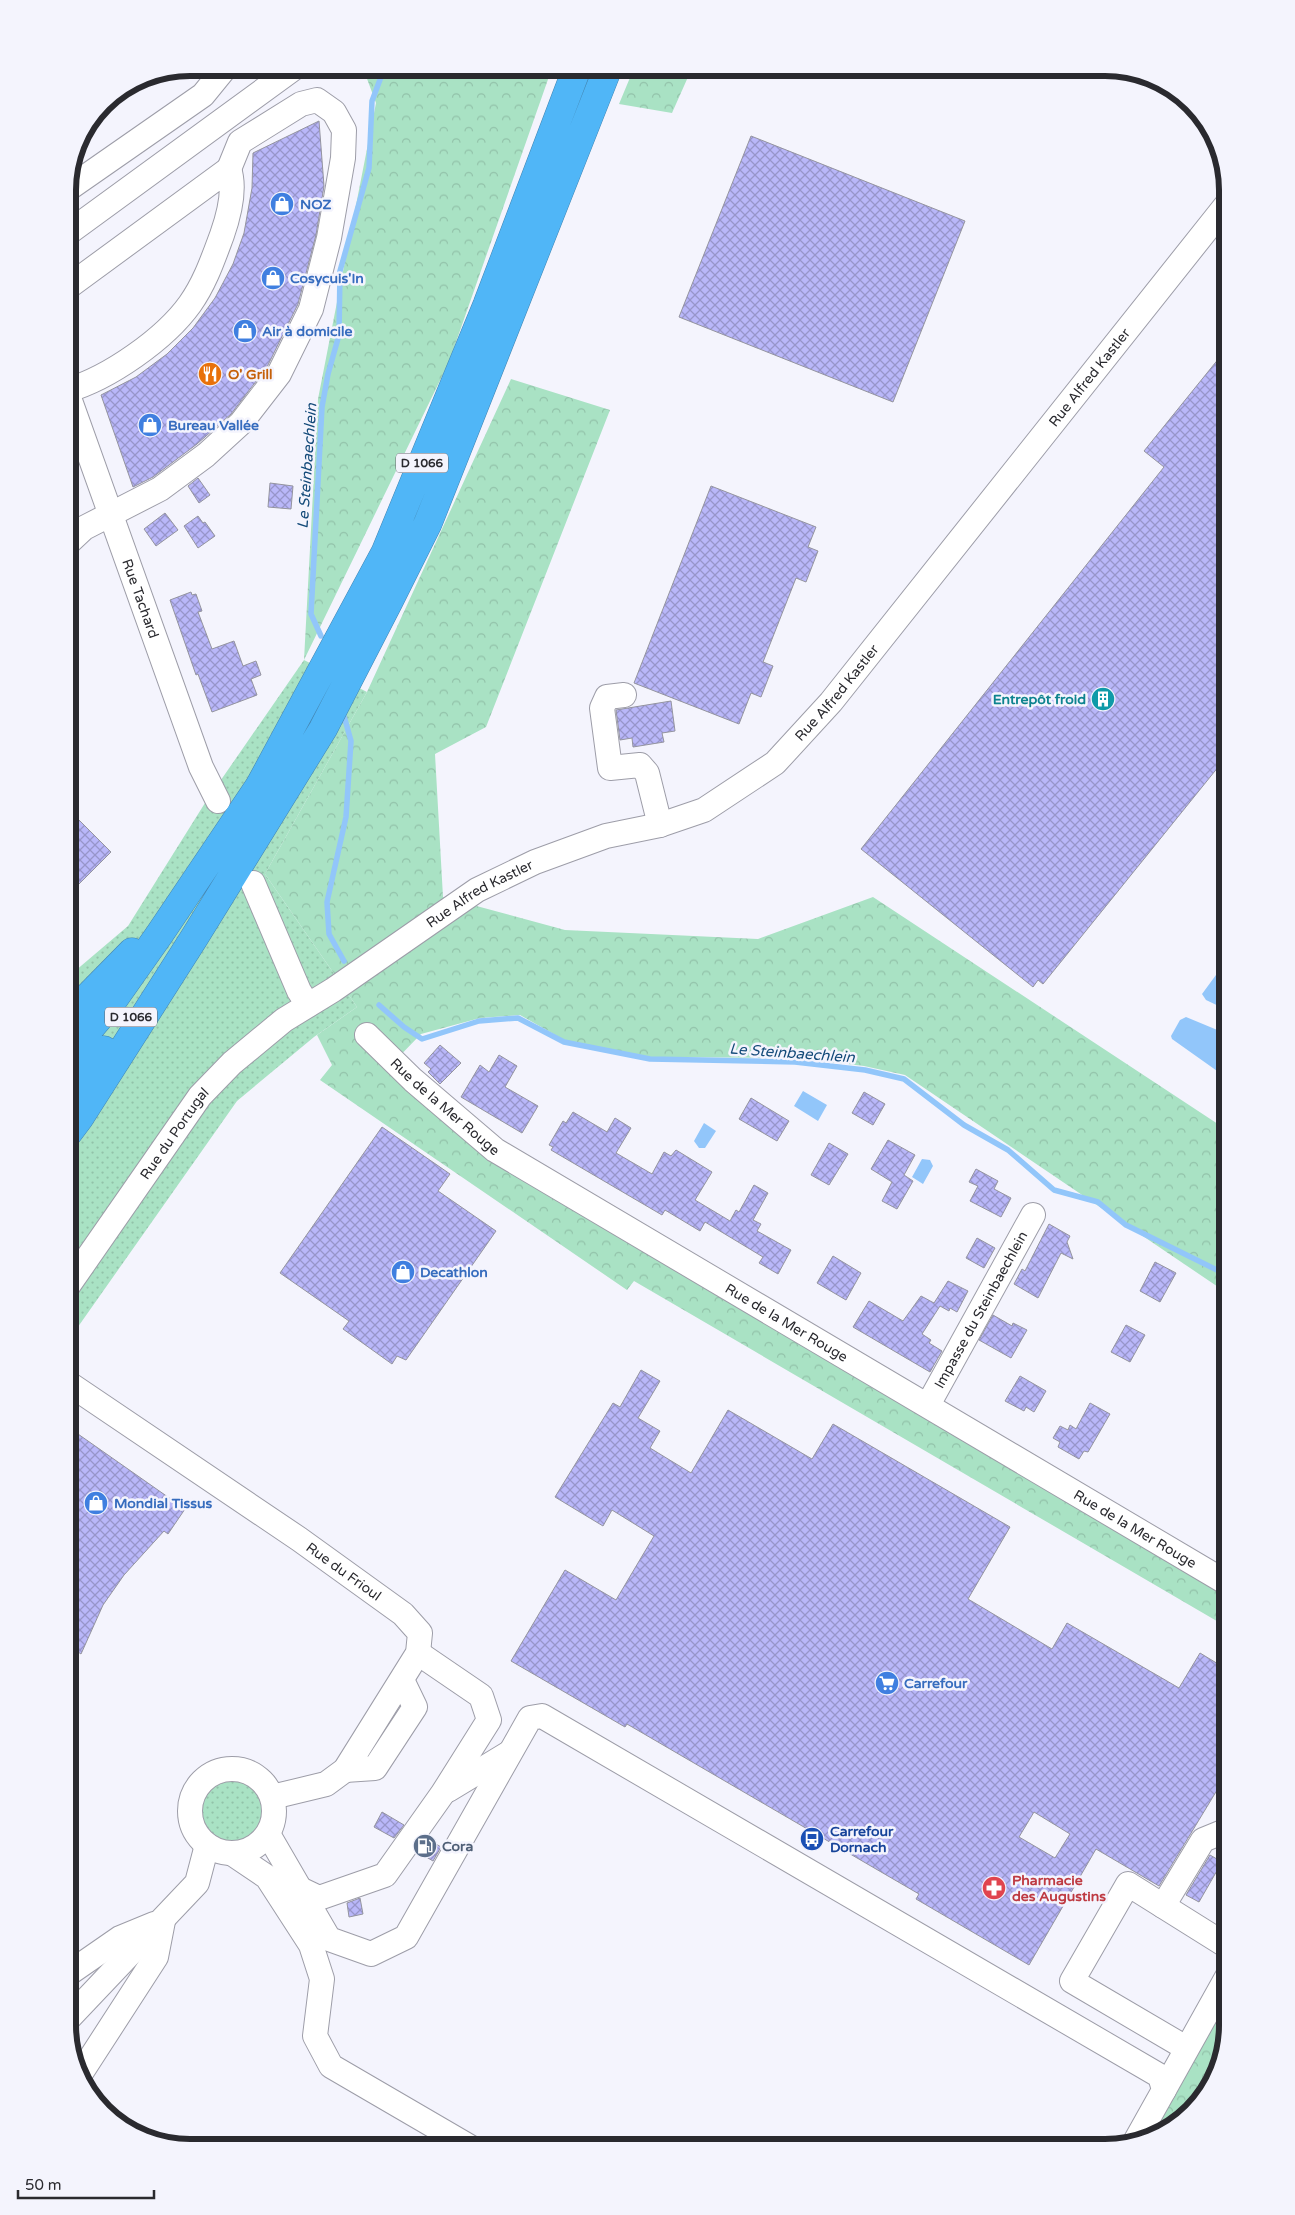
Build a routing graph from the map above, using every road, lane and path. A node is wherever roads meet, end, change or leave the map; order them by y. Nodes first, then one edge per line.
1 (218, 76) edge
2 (265, 76) edge
3 (574, 76) edge
4 (605, 76) edge
5 (229, 169) junction
6 (76, 183) edge
7 (1219, 215) edge
8 (76, 227) edge
9 (76, 281) edge
10 (76, 387) edge
11 (76, 418) edge
12 (110, 514) junction
13 (76, 536) edge
14 (624, 695) dead end
15 (218, 802) dead end
16 (660, 825) junction
17 (253, 883) dead end
18 (160, 935) junction
19 (194, 938) junction
20 (308, 1005) junction
21 (76, 1009) edge
22 (367, 1034) dead end
23 (76, 1045) edge
24 (76, 1086) edge
25 (76, 1122) edge
26 (1033, 1215) dead end
27 (76, 1274) edge
28 (76, 1388) edge
29 (928, 1405) junction
30 (1219, 1578) edge
31 (418, 1653) junction
32 (511, 1752) junction
33 (443, 1793) junction
34 (272, 1797) junction
35 (1219, 1833) edge
36 (268, 1834) junction
37 (207, 1845) junction
38 (233, 1854) junction
39 (298, 1888) junction
40 (1163, 1906) junction
41 (163, 1921) junction
42 (1219, 1940) edge
43 (76, 1968) edge
44 (1219, 1992) edge
45 (76, 2011) edge
46 (1186, 2048) junction
47 (85, 2067) edge
48 (1164, 2090) junction
49 (1140, 2133) edge
50 (456, 2139) edge

1 - 6 street
2 - 8 street
3 - 18 highway, D 1066
4 - 19 highway, D 1066
5 - 9 street
5 - 10 street
5 - 12 street
7 - 16 street, Rue Alfred Kastler
11 - 12 street, Rue Tachard
12 - 13 street
12 - 15 street, Rue Tachard
14 - 16 street
16 - 20 street, Rue Alfred Kastler
17 - 20 street
18 - 21 highway
18 - 23 highway, D 1066
19 - 24 highway, D 1066
19 - 25 highway
20 - 27 street, Rue du Portugal
22 - 29 street, Rue de la Mer Rouge
26 - 29 street, Impasse du Steinbaechlein
28 - 31 street, Rue du Frioul
29 - 30 street, Rue de la Mer Rouge
31 - 33 street
31 - 34 street
32 - 33 street
32 - 39 street
32 - 48 street
33 - 39 street
34 - 36 street
34 - 37 street
35 - 40 street
36 - 38 street
36 - 39 street
37 - 38 street
37 - 41 street
38 - 50 street
40 - 42 street
40 - 46 street
41 - 43 street
41 - 45 street
41 - 47 street
44 - 46 street
46 - 48 street
48 - 49 street

